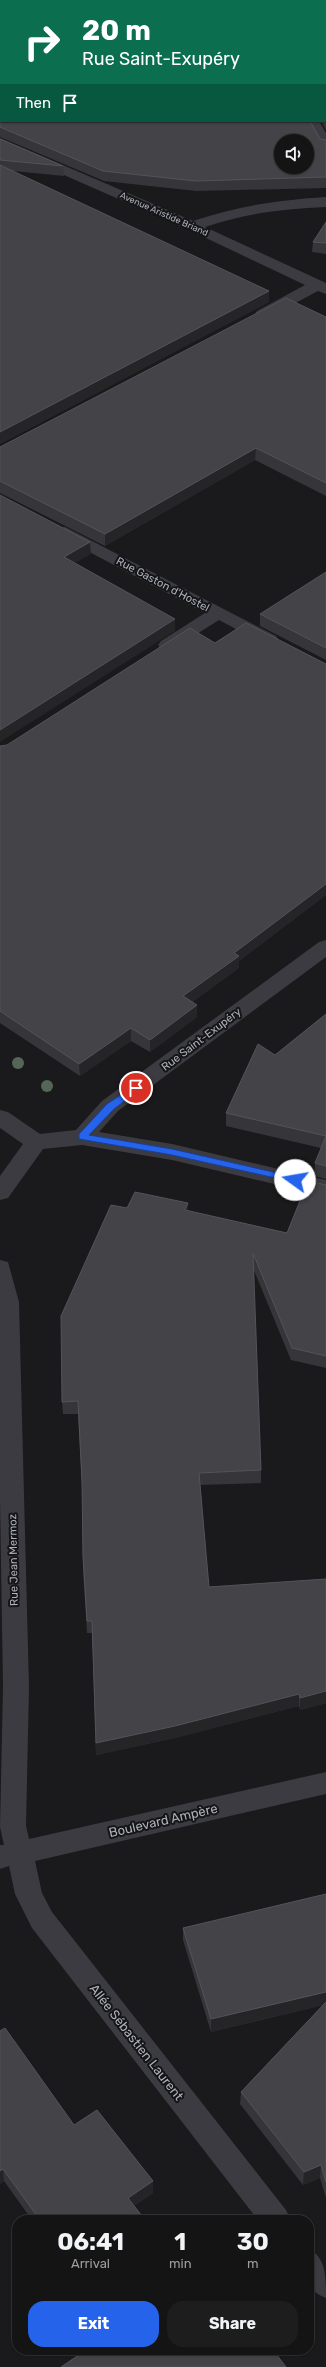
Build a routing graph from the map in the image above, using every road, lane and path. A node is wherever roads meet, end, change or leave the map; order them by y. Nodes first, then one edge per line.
1 (313, 122) edge
2 (0, 142) edge
3 (326, 145) edge
4 (326, 202) edge
5 (192, 226) junction
6 (322, 287) edge
7 (246, 322) edge
8 (49, 524) edge
9 (218, 612) junction
10 (285, 648) edge
11 (152, 655) edge
12 (326, 947) edge
13 (0, 1117) edge
14 (82, 1137) junction
15 (36, 1142) junction
16 (326, 1188) edge
17 (0, 1192) edge
18 (0, 1268) edge
19 (326, 1783) edge
20 (9, 1855) edge
21 (272, 2215) edge
22 (314, 2269) edge
23 (326, 2284) edge

1 - 3 street
2 - 5 street, Avenue Aristide Briand
4 - 5 street
5 - 6 street, Avenue Aristide Briand
6 - 7 street
8 - 9 street, Rue Gaston d'Hostel
9 - 10 street, Rue Gaston d'Hostel
9 - 11 street
12 - 14 street, Rue Saint-Exupéry
13 - 15 street
14 - 15 street
14 - 16 street
15 - 17 street
18 - 20 street, Rue Jean Mermoz
19 - 20 street, Boulevard Ampère
20 - 21 street, Allée Sébastien Laurent
22 - 23 street

